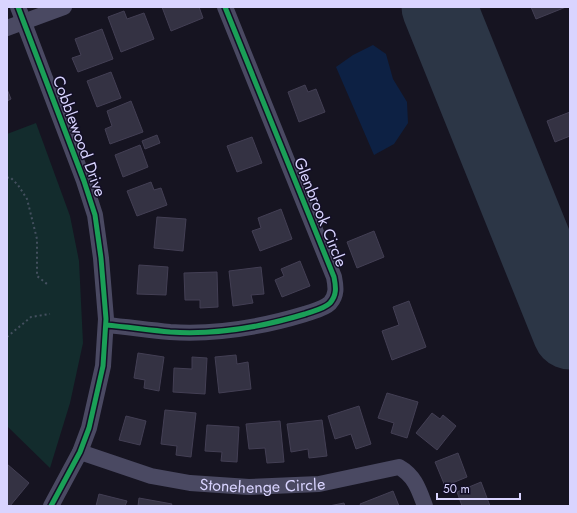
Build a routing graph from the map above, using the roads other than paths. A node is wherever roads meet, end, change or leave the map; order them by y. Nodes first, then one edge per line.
1 (18, 7) edge
2 (64, 7) edge
3 (225, 7) edge
4 (24, 22) junction
5 (7, 28) edge
6 (106, 325) junction
7 (80, 452) junction
8 (51, 506) edge
9 (425, 506) edge

1 - 4 street, Cobblewood Drive
2 - 4 street
3 - 6 street, Glenbrook Circle
4 - 5 street
4 - 6 street, Cobblewood Drive
6 - 7 street, Cobblewood Drive
7 - 8 street, Cobblewood Drive
7 - 9 street, Stonehenge Circle

